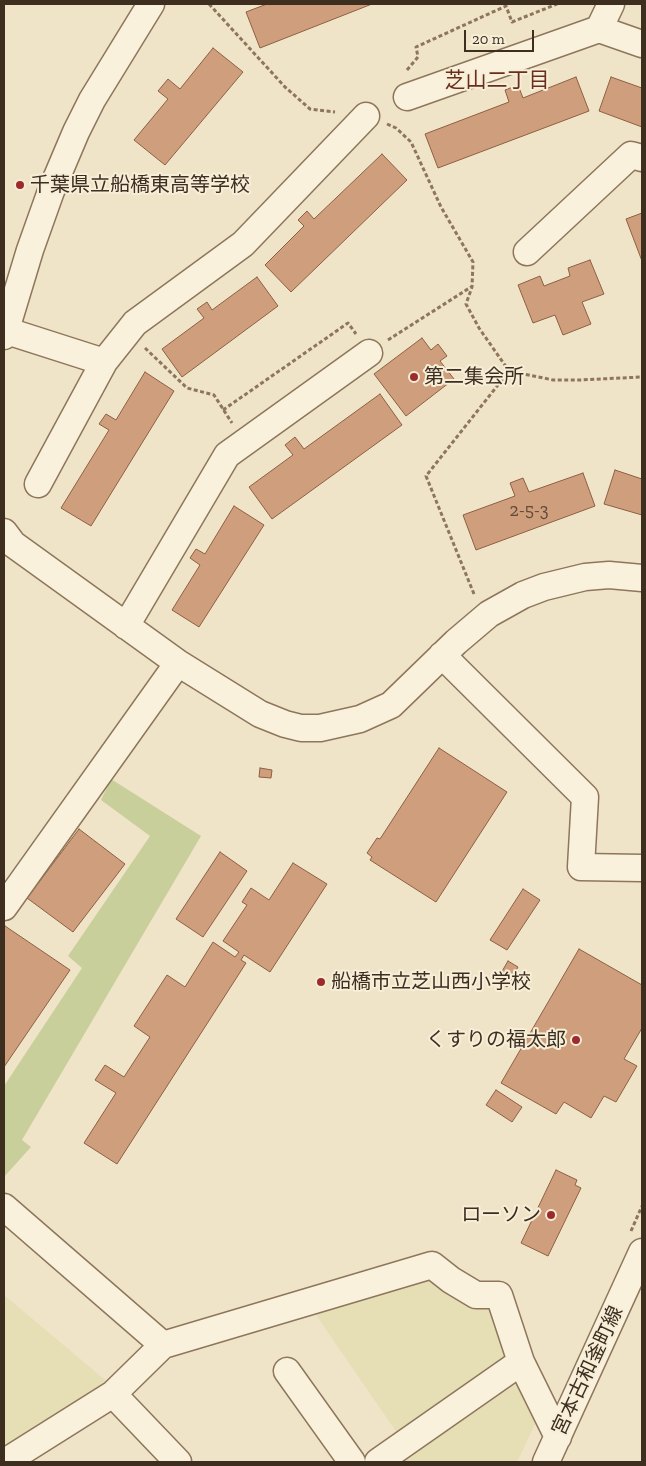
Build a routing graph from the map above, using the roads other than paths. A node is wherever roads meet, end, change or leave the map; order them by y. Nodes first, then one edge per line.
1 (152, 4) edge
2 (611, 4) edge
3 (599, 29) junction
4 (642, 44) edge
5 (406, 84) road end
6 (366, 116) road end
7 (642, 158) edge
8 (527, 252) dead end
9 (4, 332) edge
10 (369, 353) dead end
11 (104, 362) junction
12 (38, 484) dead end
13 (4, 532) edge
14 (642, 578) edge
15 (126, 626) junction
16 (442, 655) junction
17 (178, 663) junction
18 (642, 868) edge
19 (4, 907) edge
20 (4, 1207) edge
21 (642, 1252) edge
22 (163, 1345) junction
23 (521, 1362) junction
24 (287, 1371) dead end
25 (113, 1394) junction
26 (558, 1437) junction
27 (5, 1462) edge
28 (178, 1462) edge
29 (352, 1462) edge
30 (378, 1462) edge
31 (546, 1462) edge

1 - 9 street
2 - 3 street
3 - 4 street
3 - 5 street
6 - 11 street
7 - 8 street
9 - 11 street
10 - 15 street
11 - 12 street
13 - 15 street
14 - 16 street
15 - 17 street
16 - 17 street
16 - 18 street
17 - 19 street
20 - 22 street
21 - 26 street, 宮本古和釜町線
22 - 23 street
22 - 25 street
23 - 26 street
23 - 30 street
24 - 29 street
25 - 27 street
25 - 28 street
26 - 31 street, 宮本古和釜町線

